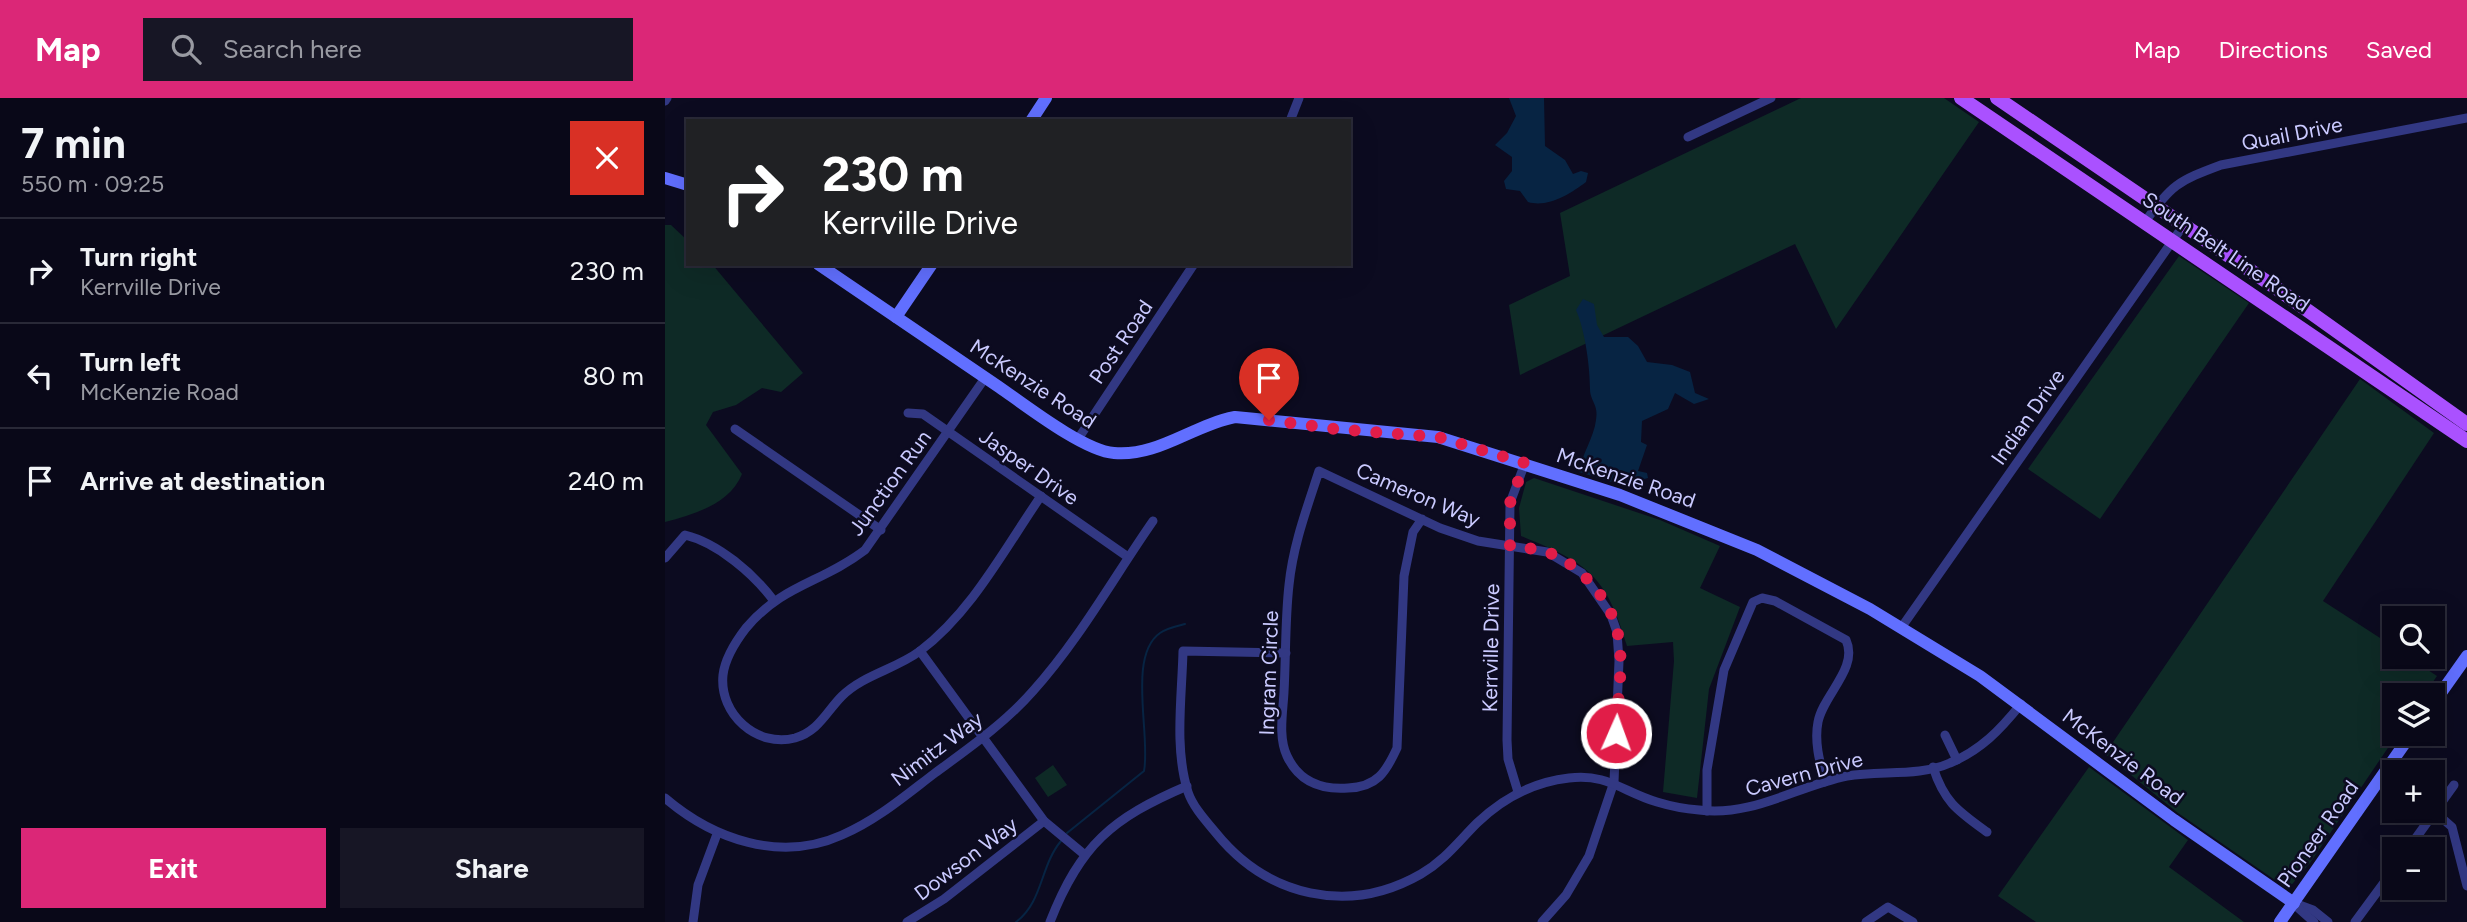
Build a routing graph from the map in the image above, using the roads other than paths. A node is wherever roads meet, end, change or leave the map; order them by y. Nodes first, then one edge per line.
1 (1046, 98) edge
2 (1299, 98) edge
3 (1771, 98) edge
4 (1961, 98) edge
5 (1997, 98) edge
6 (2467, 118) edge
7 (1032, 119) edge
8 (1291, 119) edge
9 (1688, 137) dead end
10 (665, 178) edge
11 (686, 184) edge
12 (2155, 207) junction
13 (2145, 222) junction
14 (2183, 226) junction
15 (2172, 241) junction
16 (821, 266) edge
17 (931, 266) edge
18 (1193, 266) edge
19 (896, 317) junction
20 (2322, 320) junction
21 (2311, 335) junction
22 (985, 378) junction
23 (2382, 383) junction
24 (2425, 393) junction
25 (908, 413) dead end
26 (2450, 420) junction
27 (2467, 424) edge
28 (734, 429) dead end
29 (948, 432) junction
30 (1078, 439) junction
31 (2467, 441) edge
32 (1525, 463) junction
33 (1319, 471) joint
34 (1041, 496) junction
35 (1422, 519) junction
36 (1153, 521) dead end
37 (881, 530) junction
38 (1510, 546) junction
39 (1128, 557) junction
40 (665, 558) edge
41 (773, 601) junction
42 (1901, 628) junction
43 (920, 651) junction
44 (1286, 653) junction
45 (2467, 656) edge
46 (2445, 687) edge
47 (2021, 704) junction
48 (1945, 735) dead end
49 (982, 738) junction
50 (2403, 746) edge
51 (1957, 760) junction
52 (1933, 767) junction
53 (1614, 782) junction
54 (1825, 782) junction
55 (2454, 785) dead end
56 (1187, 786) junction
57 (1518, 792) junction
58 (665, 798) edge
59 (2445, 798) edge
60 (1706, 811) junction
61 (1044, 821) junction
62 (2445, 821) edge
63 (1987, 832) dead end
64 (717, 834) junction
65 (1085, 855) junction
66 (2382, 885) edge
67 (2467, 886) edge
68 (2294, 903) junction
69 (693, 922) edge
70 (907, 922) edge
71 (1050, 922) edge
72 (1542, 922) edge
73 (1866, 922) edge
74 (1913, 922) edge
75 (2280, 922) edge
76 (2314, 922) edge
77 (2329, 922) edge
78 (2355, 922) edge

1 - 7 street
2 - 8 street
3 - 9 street
4 - 13 main road, South Belt Line Road
5 - 12 main road, South Belt Line Road
6 - 12 street, Quail Drive
10 - 11 street
12 - 13 street, Quail Drive
12 - 14 main road, South Belt Line Road
13 - 15 main road, South Belt Line Road
14 - 15 street, Indian Drive
14 - 20 main road, South Belt Line Road
15 - 21 main road, South Belt Line Road
15 - 42 street, Indian Drive
16 - 19 street, McKenzie Road
17 - 19 street
18 - 30 street, Post Road
19 - 22 street, McKenzie Road
20 - 21 main road
20 - 24 main road, South Belt Line Road
21 - 23 main road, South Belt Line Road
22 - 29 street, Junction Run
22 - 30 street, McKenzie Road
23 - 24 main road
23 - 26 main road, South Belt Line Road
24 - 26 main road, South Belt Line Road
25 - 29 street, Jasper Drive
26 - 27 main road, South Belt Line Road
26 - 31 main road, South Belt Line Road
28 - 37 street
29 - 34 street, Jasper Drive
29 - 37 street, Junction Run
30 - 32 street, McKenzie Road
32 - 38 street, Kerrville Drive
32 - 42 street, McKenzie Road
33 - 35 street, Cameron Way
33 - 44 street, Ingram Circle
34 - 39 street, Jasper Drive
34 - 43 street, Junction Run
35 - 38 street, Cameron Way
35 - 44 street, Ingram Circle
36 - 39 street, Nimitz Way
37 - 41 street, Junction Run
38 - 53 street, Cameron Way
38 - 57 street, Kerrville Drive
39 - 49 street, Nimitz Way
40 - 41 street
41 - 43 street, Junction Run
42 - 47 street, McKenzie Road
43 - 49 street
44 - 56 street, Cavern Drive
45 - 46 street
47 - 51 street, Cavern Drive
47 - 68 street, McKenzie Road
48 - 51 street
49 - 61 street
49 - 64 street, Nimitz Way
50 - 68 street, Pioneer Road
51 - 52 street, Cavern Drive
52 - 54 street, Cavern Drive
52 - 63 street
53 - 57 street, Cavern Drive
53 - 60 street, Cavern Drive
53 - 72 street, Cameron Way
54 - 60 street, Cavern Drive
54 - 60 street
55 - 59 street
56 - 57 street, Cavern Drive
56 - 65 street
58 - 64 street, Nimitz Way
61 - 65 street
61 - 70 street, Dowson Way
62 - 67 street
64 - 69 street
65 - 71 street
66 - 78 street
68 - 75 street, Pioneer Road
68 - 76 street
68 - 77 street
73 - 74 street

